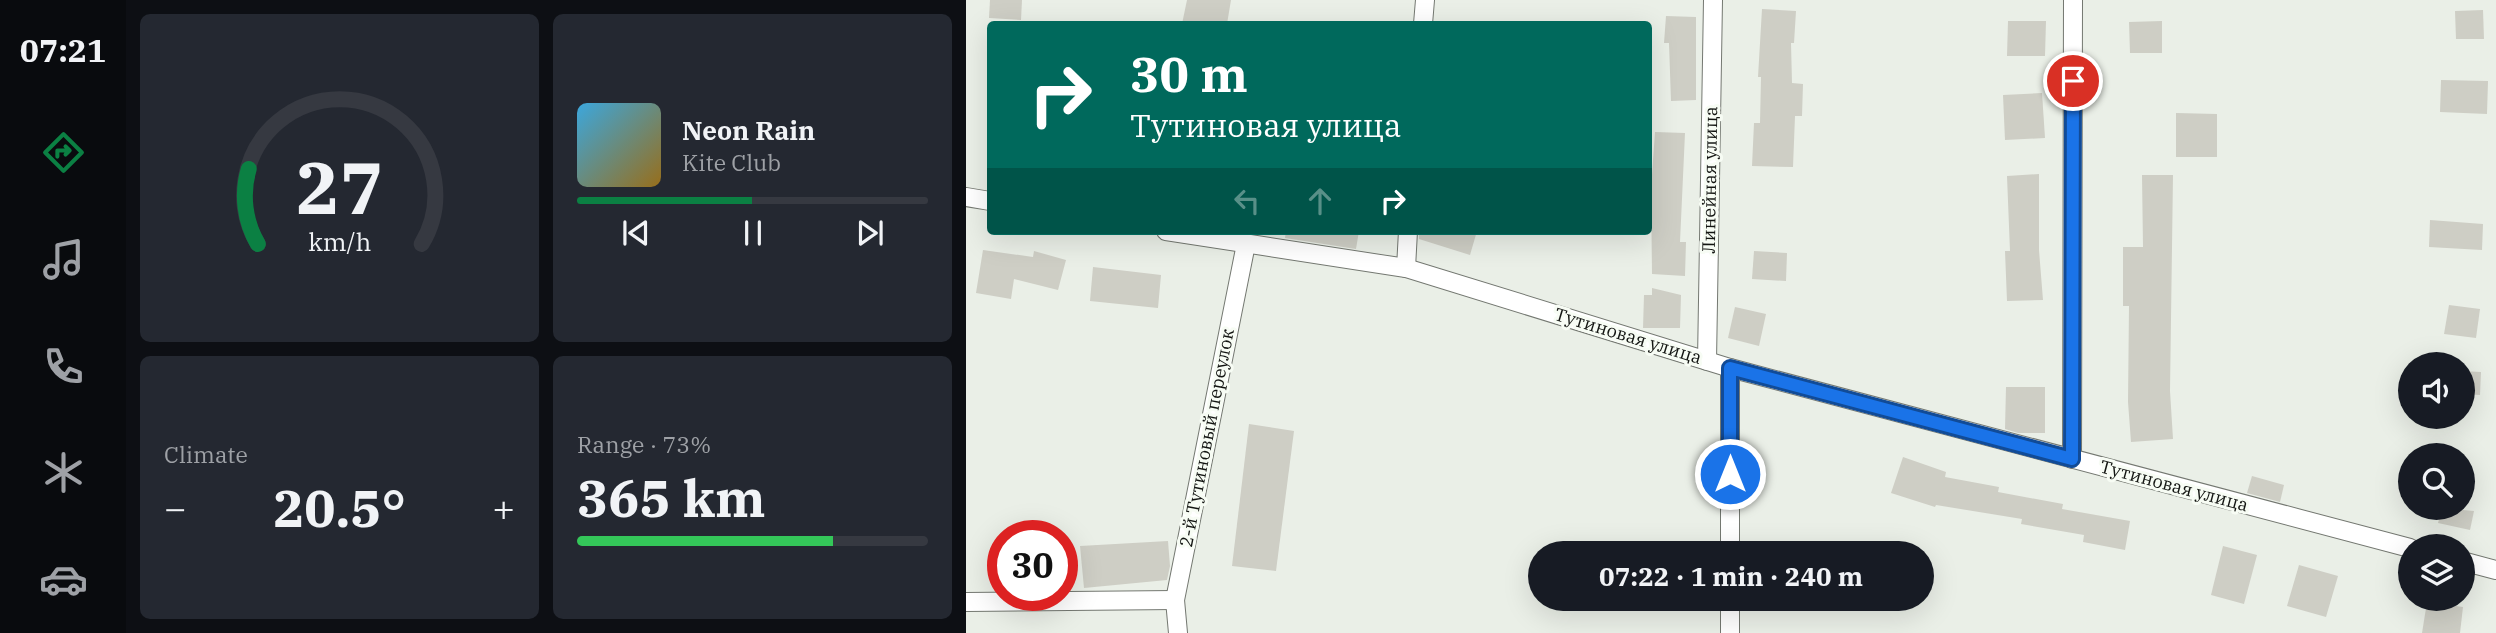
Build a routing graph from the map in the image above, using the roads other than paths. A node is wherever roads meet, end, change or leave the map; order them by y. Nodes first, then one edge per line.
1 (1425, 0) edge
2 (1713, 0) edge
3 (2073, 0) edge
4 (1423, 21) edge
5 (966, 197) edge
6 (987, 200) edge
7 (1191, 235) edge
8 (1408, 235) edge
9 (1246, 244) junction
10 (1406, 268) junction
11 (1707, 360) junction
12 (1730, 368) junction
13 (2072, 459) junction
14 (1730, 541) edge
15 (2398, 545) edge
16 (2475, 564) edge
17 (2496, 570) edge
18 (1175, 600) junction
19 (966, 602) edge
20 (1730, 611) edge
21 (1178, 633) edge
22 (1730, 633) edge

1 - 4 street
2 - 11 street, Линейная улица
3 - 13 street
5 - 6 street
7 - 9 street, Тутиновая улица
8 - 10 street
9 - 10 street, Тутиновая улица
9 - 18 street, 2-й Тутиновый переулок
10 - 11 street, Тутиновая улица
11 - 12 street, Тутиновая улица
12 - 13 street, Тутиновая улица
12 - 14 street
13 - 15 street, Тутиновая улица
16 - 17 street
18 - 19 street
18 - 21 street, 2-й Тутиновый переулок
20 - 22 street

